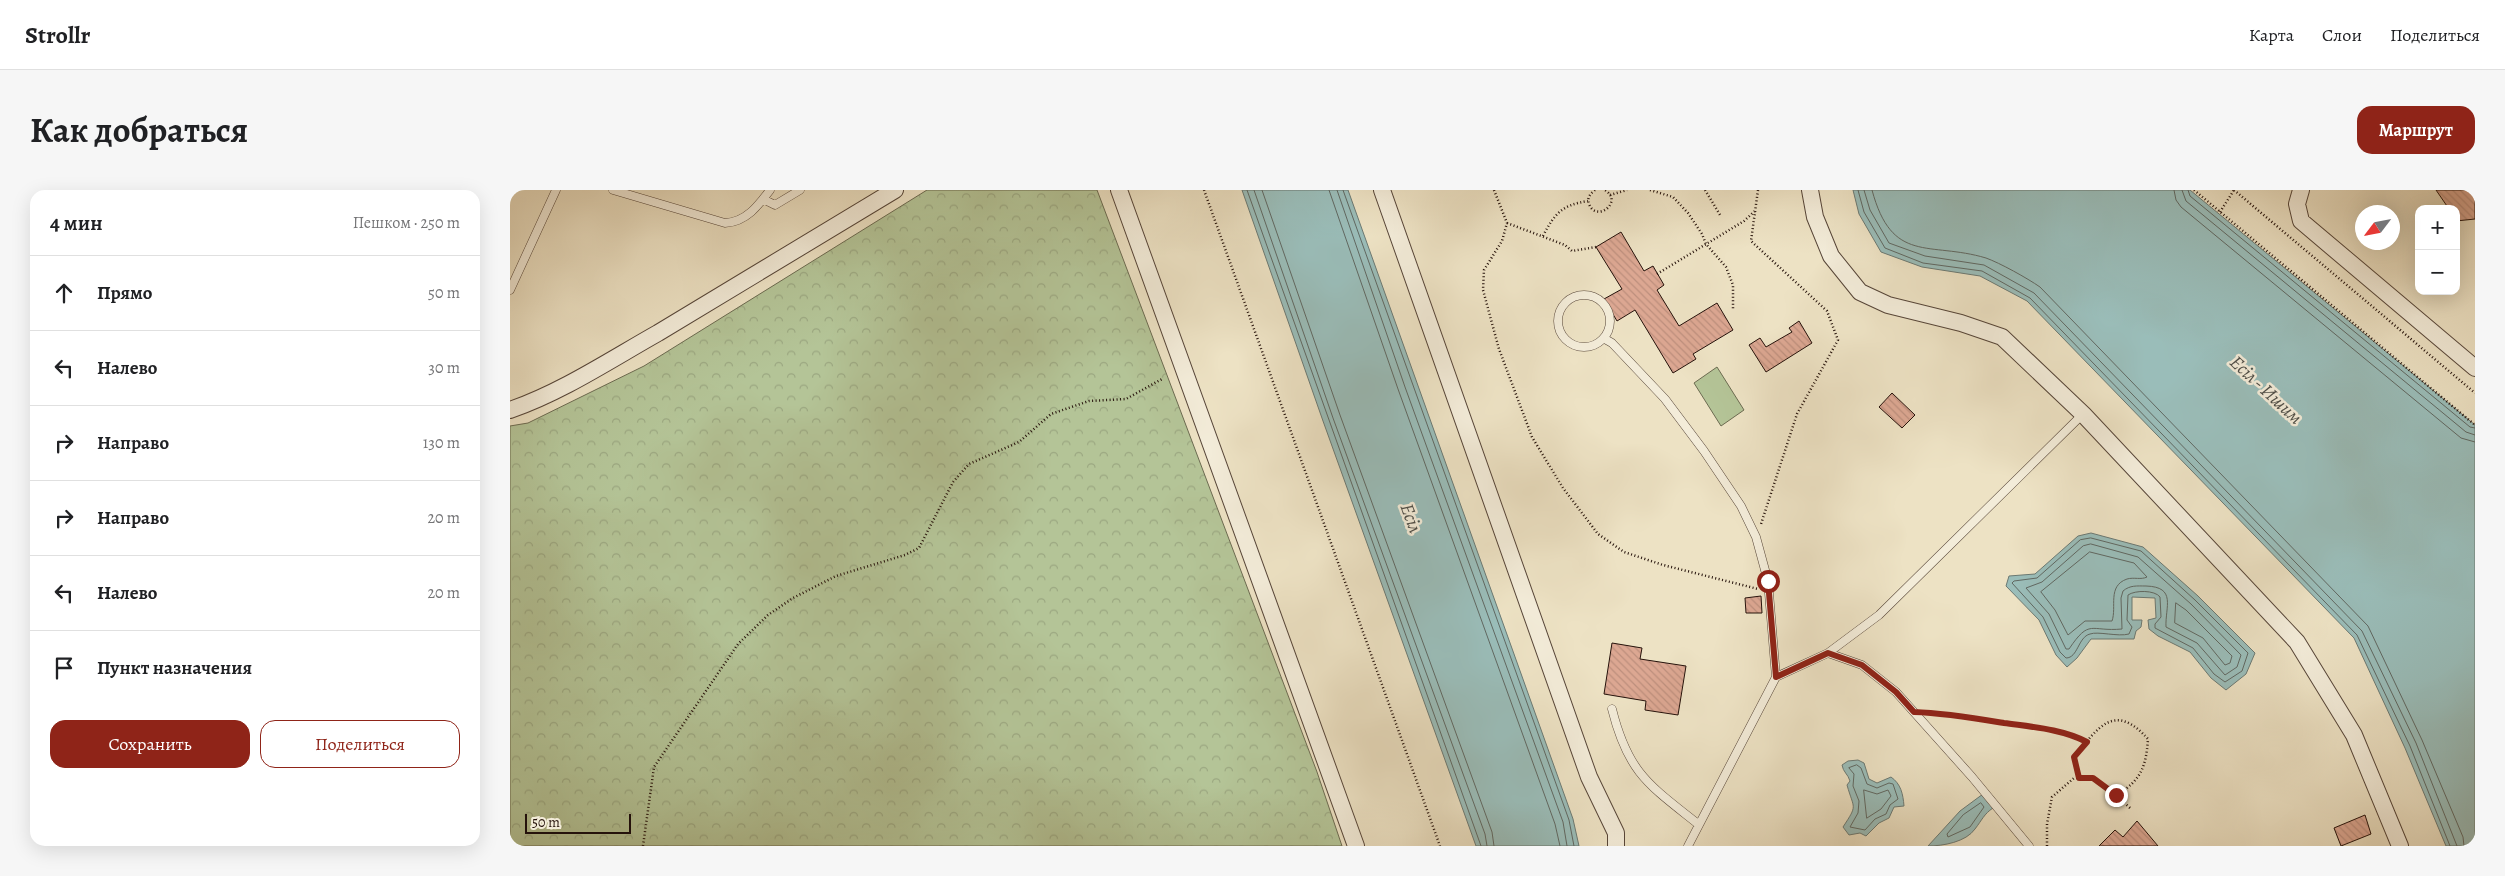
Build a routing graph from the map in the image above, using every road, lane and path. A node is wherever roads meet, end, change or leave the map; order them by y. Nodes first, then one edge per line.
1 (556, 190) edge
2 (613, 190) edge
3 (770, 190) edge
4 (800, 190) edge
5 (895, 190) edge
6 (1119, 190) edge
7 (1204, 190) edge
8 (1382, 190) edge
9 (1494, 190) edge
10 (1595, 190) edge
11 (1605, 190) edge
12 (1627, 190) edge
13 (1650, 190) edge
14 (1705, 190) edge
15 (1758, 190) edge
16 (1810, 190) edge
17 (2194, 190) edge
18 (2234, 190) edge
19 (2301, 190) edge
20 (1610, 196) junction
21 (763, 200) junction
22 (1588, 201) junction
23 (1757, 209) junction
24 (2220, 212) junction
25 (1720, 215) dead end
26 (1507, 223) junction
27 (1543, 236) junction
28 (1706, 244) junction
29 (1596, 247) dead end
30 (1657, 274) dead end
31 (510, 290) edge
32 (1733, 309) dead end
33 (1605, 339) junction
34 (2475, 368) edge
35 (1162, 379) dead end
36 (2475, 393) edge
37 (510, 410) edge
38 (2082, 414) junction
39 (2475, 425) edge
40 (1756, 537) junction
41 (1769, 592) junction
42 (1828, 653) junction
43 (1776, 677) junction
44 (1612, 709) dead end
45 (1914, 712) junction
46 (2087, 742) junction
47 (2079, 778) junction
48 (2116, 795) junction
49 (2130, 808) dead end
50 (1698, 824) junction
51 (643, 846) edge
52 (1356, 846) edge
53 (1440, 846) edge
54 (1616, 846) edge
55 (1688, 846) edge
56 (2029, 846) edge
57 (2047, 846) edge
58 (2400, 846) edge

1 - 31 lane
2 - 21 lane
3 - 21 lane
4 - 21 lane
5 - 37 street
6 - 52 street
7 - 53 path
8 - 54 street
9 - 26 path
10 - 22 path
11 - 20 path
12 - 20 path
13 - 28 path
14 - 25 path
15 - 23 path
16 - 38 street
17 - 24 path
18 - 24 path
18 - 36 path
19 - 34 street
20 - 22 path
22 - 27 path
23 - 28 path
23 - 40 path
24 - 39 path
26 - 27 path
26 - 41 path
27 - 29 path
28 - 30 path
28 - 32 path
33 - 33 lane
33 - 40 lane
35 - 51 path
38 - 42 lane
38 - 58 street
40 - 41 lane
41 - 43 lane
42 - 43 lane
42 - 45 lane
43 - 50 lane
44 - 50 lane
45 - 46 path
45 - 56 lane
46 - 47 path
46 - 48 path
47 - 48 path
47 - 57 path
48 - 49 path
50 - 55 lane

